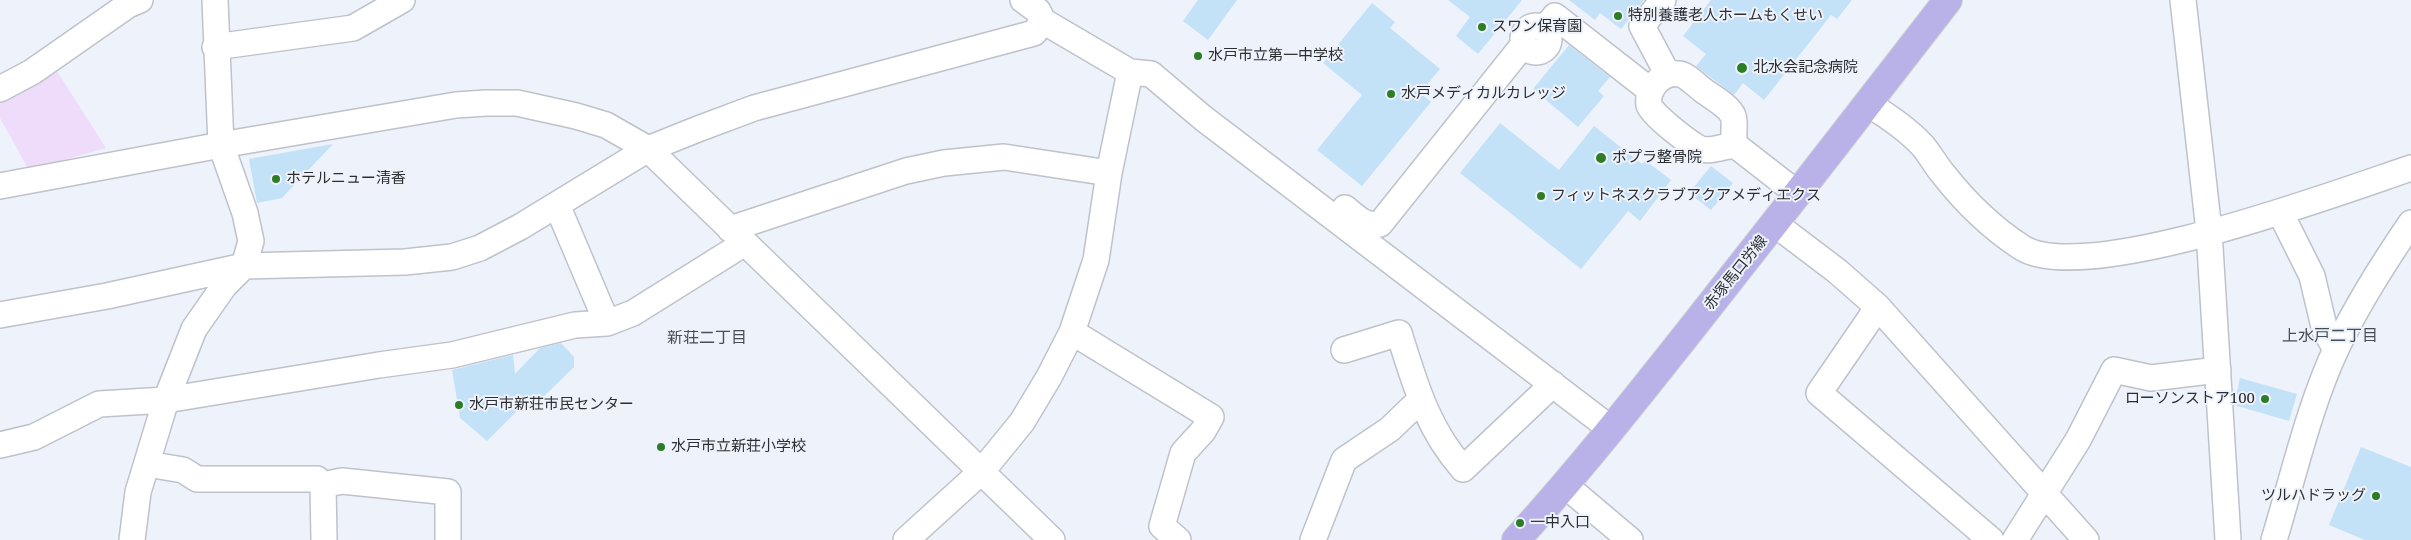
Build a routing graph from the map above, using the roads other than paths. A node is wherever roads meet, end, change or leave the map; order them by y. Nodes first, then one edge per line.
1 (215, 0) edge
2 (402, 0) edge
3 (1023, 0) edge
4 (1662, 0) edge
5 (1948, 0) edge
6 (2183, 0) edge
7 (131, 2) edge
8 (1043, 21) junction
9 (215, 47) junction
10 (1130, 72) junction
11 (1660, 83) junction
12 (0, 89) edge
13 (1868, 104) junction
14 (221, 145) junction
15 (1734, 145) junction
16 (648, 149) junction
17 (2411, 168) edge
18 (1109, 173) junction
19 (0, 186) edge
20 (1798, 194) junction
21 (1306, 197) junction
22 (557, 205) junction
23 (2280, 212) junction
24 (2411, 223) edge
25 (1775, 224) junction
26 (2209, 232) junction
27 (738, 236) junction
28 (244, 266) junction
29 (1878, 307) junction
30 (0, 315) edge
31 (607, 323) junction
32 (1072, 332) junction
33 (2336, 349) junction
34 (1344, 350) dead end
35 (2218, 370) junction
36 (1553, 384) junction
37 (166, 400) junction
38 (1420, 400) junction
39 (1611, 429) junction
40 (0, 445) edge
41 (148, 464) junction
42 (982, 471) junction
43 (323, 485) junction
44 (1566, 486) junction
45 (2045, 493) junction
46 (911, 539) edge
47 (132, 540) edge
48 (324, 540) edge
49 (448, 540) edge
50 (1052, 540) edge
51 (1178, 540) edge
52 (1313, 540) edge
53 (1516, 540) edge
54 (1630, 540) edge
55 (1991, 540) edge
56 (2015, 540) edge
57 (2086, 540) edge
58 (2228, 540) edge
59 (2274, 540) edge

1 - 9 street
2 - 9 street
3 - 8 street
4 - 11 street
5 - 13 main road, 赤塚馬口労線
6 - 26 street
7 - 12 street
8 - 10 street
8 - 16 street
9 - 14 street
10 - 18 street
10 - 21 street
11 - 15 street
11 - 15 street
11 - 21 street
13 - 20 main road, 赤塚馬口労線
13 - 26 street
14 - 16 street
14 - 19 street
14 - 28 street
15 - 20 street
16 - 22 street
16 - 27 street
17 - 23 street
18 - 27 street
18 - 32 street
20 - 25 main road, 赤塚馬口労線
21 - 36 street
22 - 28 street
22 - 31 street
23 - 26 street
23 - 33 street
24 - 33 street
25 - 29 street
25 - 39 main road, 赤塚馬口労線
26 - 35 street
27 - 31 street
27 - 42 street
28 - 30 street
28 - 37 street
29 - 45 street
29 - 55 street
31 - 37 street
32 - 42 street
32 - 51 street
33 - 59 street
34 - 38 street
35 - 45 street
35 - 58 street
36 - 38 street
36 - 39 street
37 - 40 street
37 - 41 street
38 - 52 street
39 - 44 main road, 赤塚馬口労線
41 - 43 street
41 - 47 street
42 - 46 street
42 - 50 street
43 - 48 street
43 - 49 street
44 - 53 main road, 赤塚馬口労線
44 - 54 street
45 - 56 street
45 - 57 street

